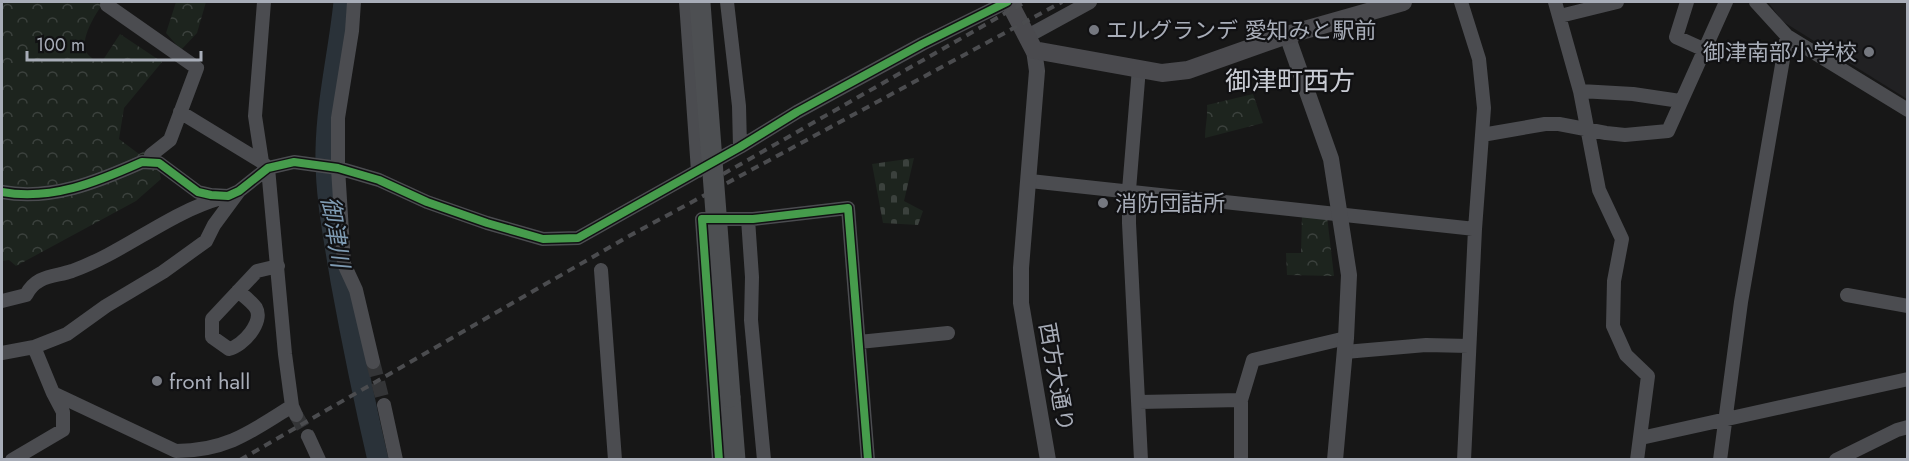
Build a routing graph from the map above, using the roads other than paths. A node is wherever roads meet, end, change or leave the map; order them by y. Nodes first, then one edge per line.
1 (109, 2) edge
2 (264, 2) edge
3 (354, 2) edge
4 (696, 2) edge
5 (727, 2) edge
6 (1008, 2) edge
7 (1090, 2) edge
8 (1403, 2) edge
9 (1461, 2) edge
10 (1555, 2) edge
11 (1617, 2) edge
12 (1687, 2) edge
13 (1726, 2) edge
14 (1756, 2) edge
15 (1560, 16) junction
16 (1287, 35) junction
17 (1786, 36) junction
18 (1030, 43) junction
19 (1705, 50) junction
20 (1139, 68) junction
21 (1580, 91) junction
22 (1680, 101) junction
23 (1908, 110) edge
24 (180, 112) junction
25 (1586, 122) junction
26 (1482, 135) junction
27 (740, 147) junction
28 (151, 162) junction
29 (265, 165) junction
30 (335, 168) junction
31 (698, 171) junction
32 (1030, 181) junction
33 (1129, 190) junction
34 (2, 192) edge
35 (233, 194) junction
36 (1339, 214) junction
37 (748, 219) junction
38 (1475, 229) junction
39 (278, 266) junction
40 (601, 270) dead end
41 (238, 291) dead end
42 (1847, 295) dead end
43 (2, 301) edge
44 (1908, 306) edge
45 (948, 333) dead end
46 (859, 342) junction
47 (1346, 345) junction
48 (1469, 346) junction
49 (34, 347) junction
50 (2, 353) edge
51 (373, 362) tunnel mouth
52 (1908, 379) edge
53 (53, 393) junction
54 (1240, 400) junction
55 (1139, 402) junction
56 (384, 405) tunnel mouth
57 (1724, 420) junction
58 (1908, 427) edge
59 (308, 436) tunnel mouth
60 (1641, 438) junction
61 (12, 459) edge
62 (319, 459) edge
63 (396, 459) edge
64 (615, 459) edge
65 (719, 459) edge
66 (735, 459) edge
67 (764, 459) edge
68 (868, 459) edge
69 (1048, 459) edge
70 (1141, 459) edge
71 (1241, 459) edge
72 (1335, 459) edge
73 (1464, 459) edge
74 (1637, 459) edge
75 (1720, 459) edge
76 (1836, 459) edge

1 - 24 street
2 - 29 street
3 - 30 street
4 - 31 street
4 - 66 main road, bridge
5 - 27 street
6 - 18 main road
6 - 27 street
7 - 18 street
8 - 16 main road
9 - 26 street
10 - 15 street
11 - 15 street
12 - 19 street
13 - 19 street
14 - 17 street
15 - 21 street
16 - 20 main road
16 - 36 street
17 - 23 street
17 - 57 street
18 - 20 main road
18 - 32 street, 西方大通り
19 - 22 street
20 - 33 street
21 - 22 street
21 - 25 street
22 - 25 street
24 - 28 street
24 - 29 street
25 - 26 street
25 - 60 street
26 - 38 street
27 - 31 street
28 - 34 street
28 - 35 street
29 - 30 street
29 - 35 street
29 - 39 street
30 - 31 street
30 - 51 street
32 - 33 street
32 - 69 street, 西方大通り
33 - 36 street
33 - 55 street
35 - 43 street
35 - 49 street
36 - 38 street
36 - 47 street
37 - 46 street
37 - 65 street
37 - 67 street
38 - 48 street
39 - 41 street
39 - 53 street
40 - 64 street
42 - 44 street
45 - 46 street
46 - 68 street
47 - 48 street
47 - 54 street
47 - 72 street
48 - 73 street
49 - 50 street
49 - 53 street
52 - 57 street
53 - 61 street
54 - 55 street
54 - 71 street
55 - 70 street
56 - 63 street
57 - 60 street
57 - 75 street
58 - 76 street
59 - 62 street
60 - 74 street

